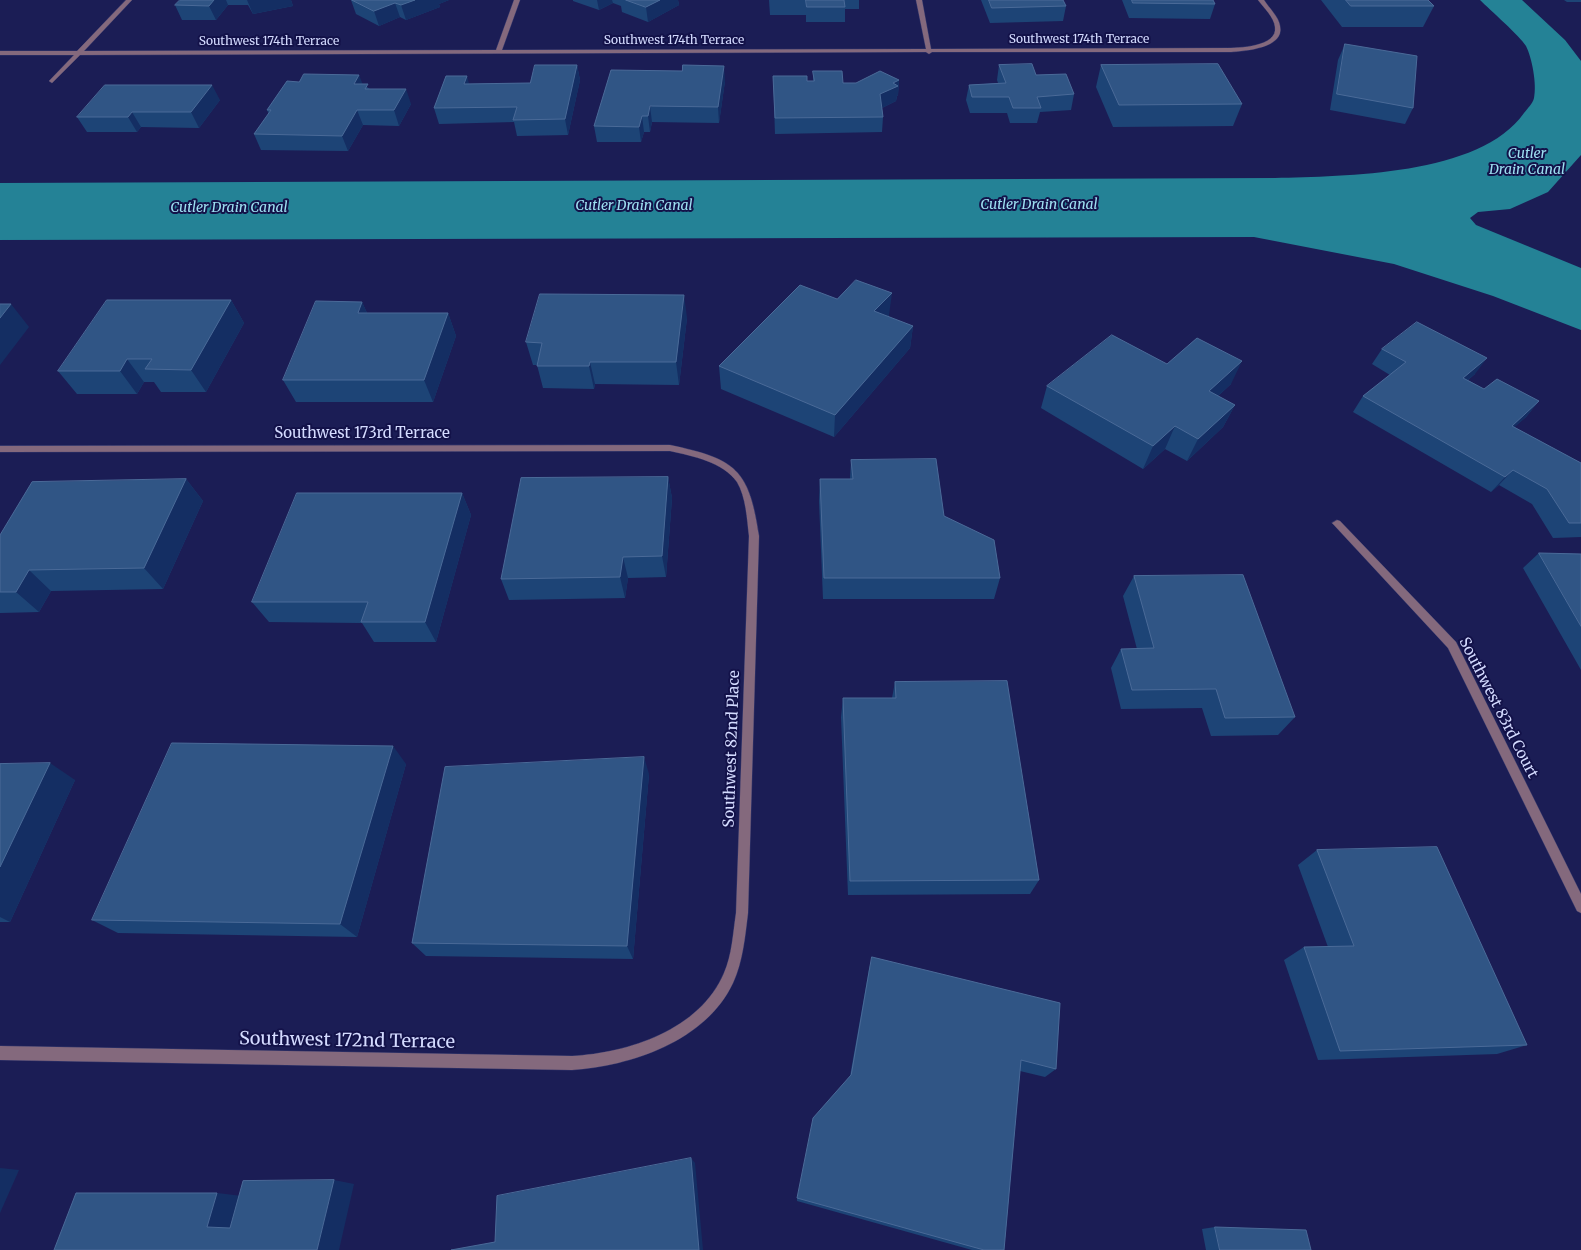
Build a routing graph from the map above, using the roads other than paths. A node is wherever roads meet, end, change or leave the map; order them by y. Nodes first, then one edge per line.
1 (129, 0) edge
2 (517, 0) edge
3 (919, 0) edge
4 (1261, 0) edge
5 (929, 52) junction
6 (0, 53) edge
7 (78, 53) junction
8 (498, 53) junction
9 (52, 81) dead end
10 (0, 449) edge
11 (721, 464) joint
12 (1337, 522) dead end
13 (1581, 907) edge
14 (686, 1028) joint
15 (0, 1052) edge

1 - 7 street
2 - 8 street
3 - 5 street
4 - 5 street, Southwest 174th Terrace
5 - 8 street, Southwest 174th Terrace
6 - 7 street, Southwest 174th Terrace
7 - 8 street, Southwest 174th Terrace
7 - 9 street
10 - 11 street, Southwest 173rd Terrace
11 - 14 street, Southwest 82nd Place
12 - 13 street, Southwest 83rd Court
14 - 15 street, Southwest 172nd Terrace

